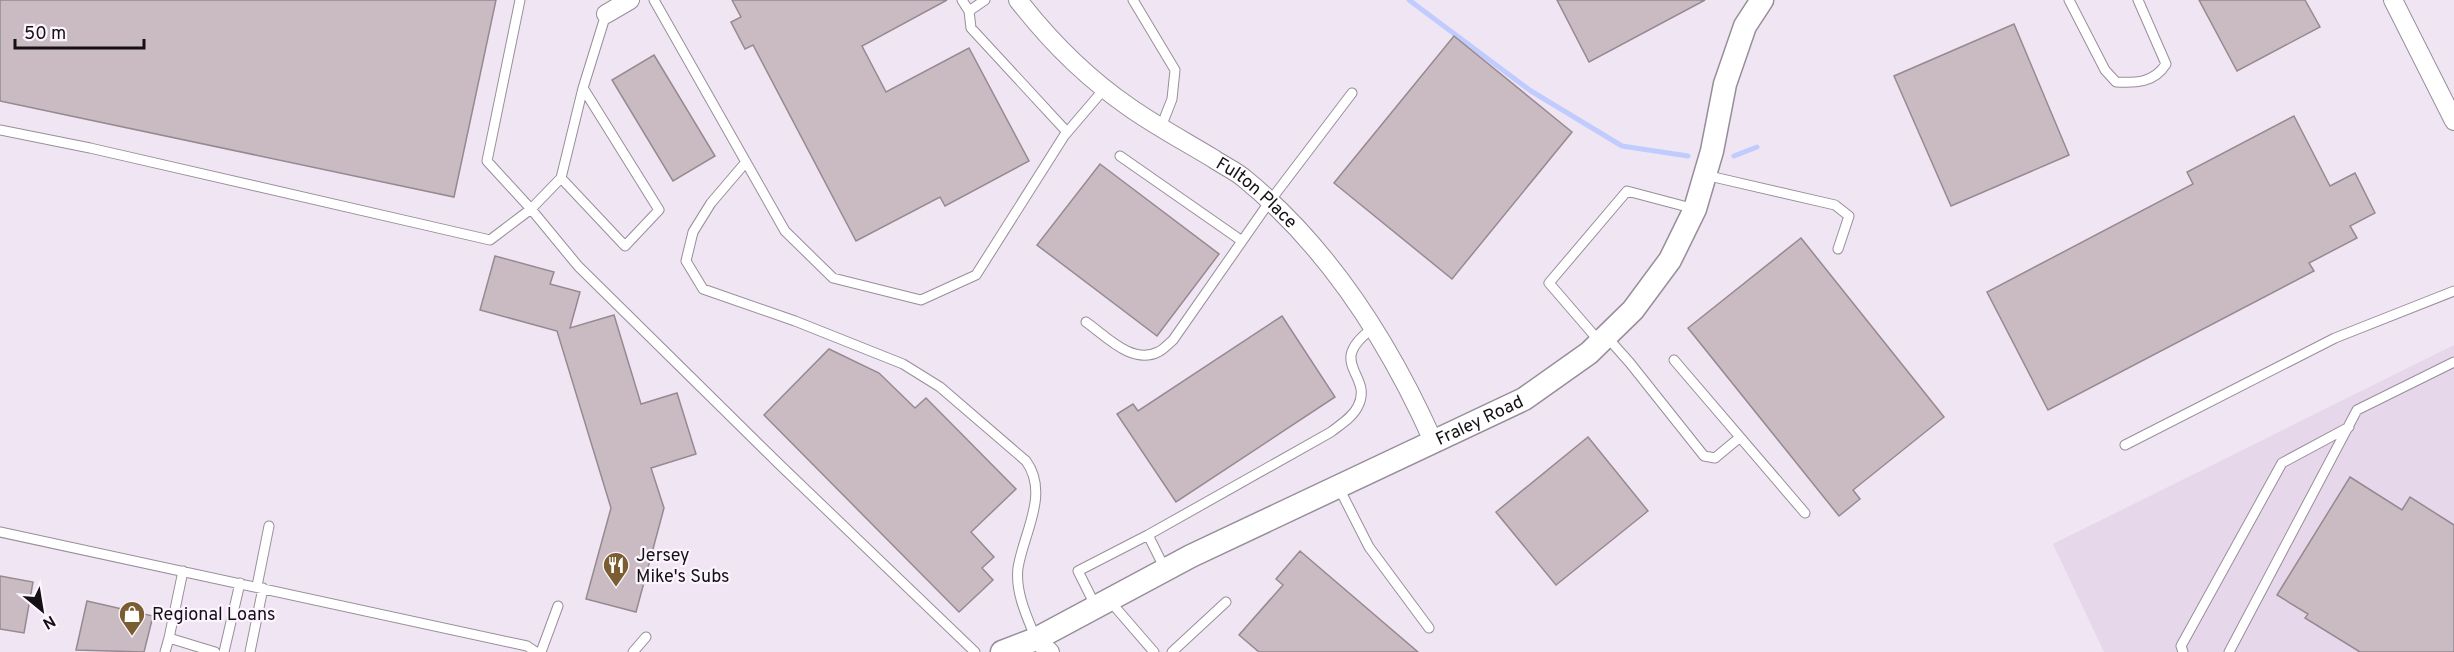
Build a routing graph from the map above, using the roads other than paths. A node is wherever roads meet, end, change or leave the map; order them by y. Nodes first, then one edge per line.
1 (520, 0) edge
2 (630, 0) edge
3 (654, 0) edge
4 (962, 0) edge
5 (985, 0) edge
6 (1018, 0) edge
7 (1133, 0) edge
8 (1762, 0) edge
9 (2069, 0) edge
10 (2138, 0) edge
11 (2393, 0) edge
12 (969, 11) junction
13 (606, 14) joint
14 (583, 88) junction
15 (1105, 88) junction
16 (1352, 93) dead end
17 (2454, 121) edge
18 (1161, 127) junction
19 (0, 130) edge
20 (1067, 132) junction
21 (1120, 156) dead end
22 (746, 162) junction
23 (1705, 175) junction
24 (561, 178) junction
25 (1270, 201) junction
26 (531, 209) junction
27 (1695, 209) junction
28 (1242, 241) junction
29 (1838, 249) dead end
30 (2454, 291) edge
31 (1086, 322) dead end
32 (1373, 328) junction
33 (1603, 339) junction
34 (1674, 360) dead end
35 (2454, 362) edge
36 (2349, 427) junction
37 (1739, 438) junction
38 (1434, 443) junction
39 (2125, 445) dead end
40 (1338, 486) junction
41 (1805, 513) dead end
42 (270, 526) dead end
43 (0, 532) edge
44 (1148, 535) junction
45 (1165, 569) junction
46 (183, 571) junction
47 (240, 583) junction
48 (260, 587) junction
49 (1226, 602) dead end
50 (1103, 603) junction
51 (558, 606) dead end
52 (1429, 628) dead end
53 (645, 637) dead end
54 (169, 638) junction
55 (1043, 646) edge
56 (165, 652) edge
57 (215, 652) edge
58 (224, 652) edge
59 (250, 652) edge
60 (536, 652) edge
61 (541, 652) edge
62 (633, 652) edge
63 (975, 652) edge
64 (1002, 652) edge
65 (1154, 652) edge
66 (1172, 652) edge
67 (2183, 652) edge
68 (2229, 652) edge

1 - 26 lane
2 - 13 street
3 - 22 lane
4 - 12 lane
5 - 12 lane
6 - 15 street, Fulton Place
7 - 18 lane
8 - 23 street, Fraley Road
9 - 10 lane
11 - 17 street
12 - 20 lane
13 - 14 lane
14 - 24 lane
14 - 24 lane
15 - 18 street, Fulton Place
15 - 20 lane
16 - 25 lane
18 - 25 street, Fulton Place
19 - 26 lane
20 - 22 lane
21 - 28 lane
22 - 55 lane
23 - 27 street, Fraley Road
23 - 29 lane
24 - 26 lane
25 - 28 lane
25 - 32 street, Fulton Place
26 - 63 lane
27 - 33 street, Fraley Road
27 - 33 lane
28 - 31 lane
30 - 39 lane
32 - 38 street, Fulton Place
32 - 44 lane
33 - 37 lane
33 - 38 street, Fraley Road
34 - 37 lane
35 - 36 lane
36 - 67 lane
36 - 68 lane
37 - 41 lane
38 - 40 street, Fraley Road
40 - 45 street, Fraley Road
40 - 52 lane
42 - 48 lane
43 - 46 lane
44 - 45 lane
44 - 50 lane
45 - 50 street, Fraley Road
46 - 47 lane
46 - 54 lane
47 - 48 lane
47 - 58 lane
48 - 59 lane
48 - 60 lane
49 - 66 lane
50 - 55 street, Fraley Road
50 - 65 lane
51 - 61 lane
53 - 62 lane
54 - 56 lane
54 - 57 lane
55 - 64 street, Fraley Road

